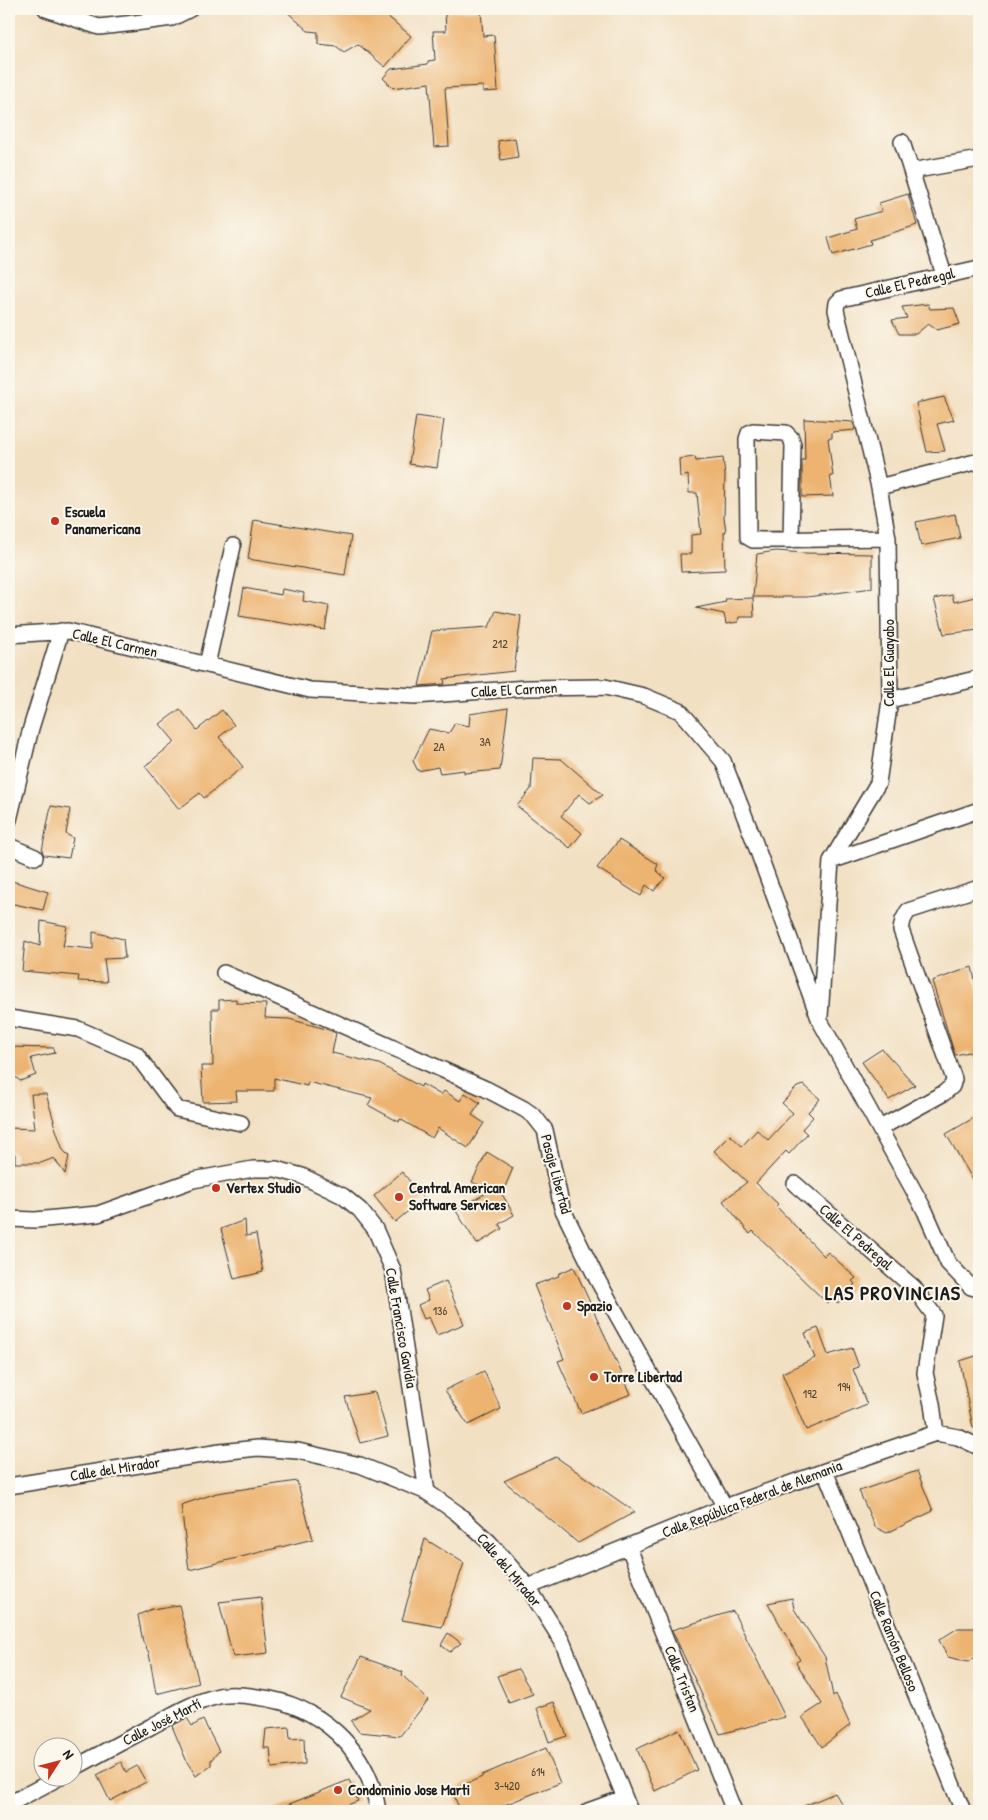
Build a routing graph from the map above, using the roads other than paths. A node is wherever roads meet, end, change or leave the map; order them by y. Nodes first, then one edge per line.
1 (46, 9) edge
2 (190, 9) edge
3 (902, 142) dead end
4 (979, 159) edge
5 (911, 170) junction
6 (979, 268) edge
7 (944, 275) junction
8 (841, 299) joint
9 (979, 461) edge
10 (879, 487) junction
11 (888, 538) junction
12 (790, 540) junction
13 (233, 546) dead end
14 (61, 631) junction
15 (9, 635) edge
16 (206, 665) junction
17 (979, 678) edge
18 (890, 700) junction
19 (979, 810) edge
20 (9, 820) edge
21 (9, 846) edge
22 (35, 857) dead end
23 (831, 861) junction
24 (979, 888) edge
25 (224, 974) dead end
26 (9, 1018) edge
27 (820, 1021) junction
28 (241, 1123) dead end
29 (880, 1128) junction
30 (795, 1184) dead end
31 (9, 1219) edge
32 (979, 1289) edge
33 (936, 1433) junction
34 (979, 1447) edge
35 (825, 1471) junction
36 (9, 1486) edge
37 (428, 1492) junction
38 (725, 1507) junction
39 (629, 1548) junction
40 (528, 1587) junction
41 (82, 1764) edge
42 (39, 1788) edge
43 (9, 1804) edge
44 (627, 1804) edge
45 (378, 1811) edge
46 (588, 1811) edge
47 (734, 1811) edge
48 (963, 1811) edge

1 - 2 street
3 - 5 street
4 - 5 street
5 - 7 street
6 - 7 street, Calle El Pedregal
7 - 8 street, Calle El Pedregal
8 - 10 street, Calle El Guayabo
9 - 10 street
10 - 11 street, Calle El Guayabo
11 - 12 street
11 - 18 street, Calle El Guayabo
12 - 12 street
13 - 16 street
14 - 15 street, Calle El Carmen
14 - 16 street, Calle El Carmen
14 - 20 street
16 - 27 street, Calle El Carmen
17 - 18 street
18 - 23 street, Calle El Guayabo
19 - 23 street
21 - 22 street
23 - 27 street, Calle El Guayabo
24 - 29 street
25 - 38 street, Pasaje Libertad
26 - 28 street
27 - 29 street
29 - 32 street
30 - 33 street, Calle El Pedregal
31 - 37 street, Calle Francisco Gavidia
33 - 34 street
33 - 35 street, Calle República Federal de Alemania
35 - 38 street, Calle República Federal de Alemania
35 - 48 street, Calle Ramón Belloso
36 - 37 street, Calle del Mirador
37 - 40 street, Calle del Mirador
38 - 39 street, Calle República Federal de Alemania
39 - 40 street, Calle República Federal de Alemania
39 - 47 street, Calle Tristan
40 - 44 street, Calle del Mirador
41 - 45 street, Calle José Martí
42 - 43 street
44 - 46 street

